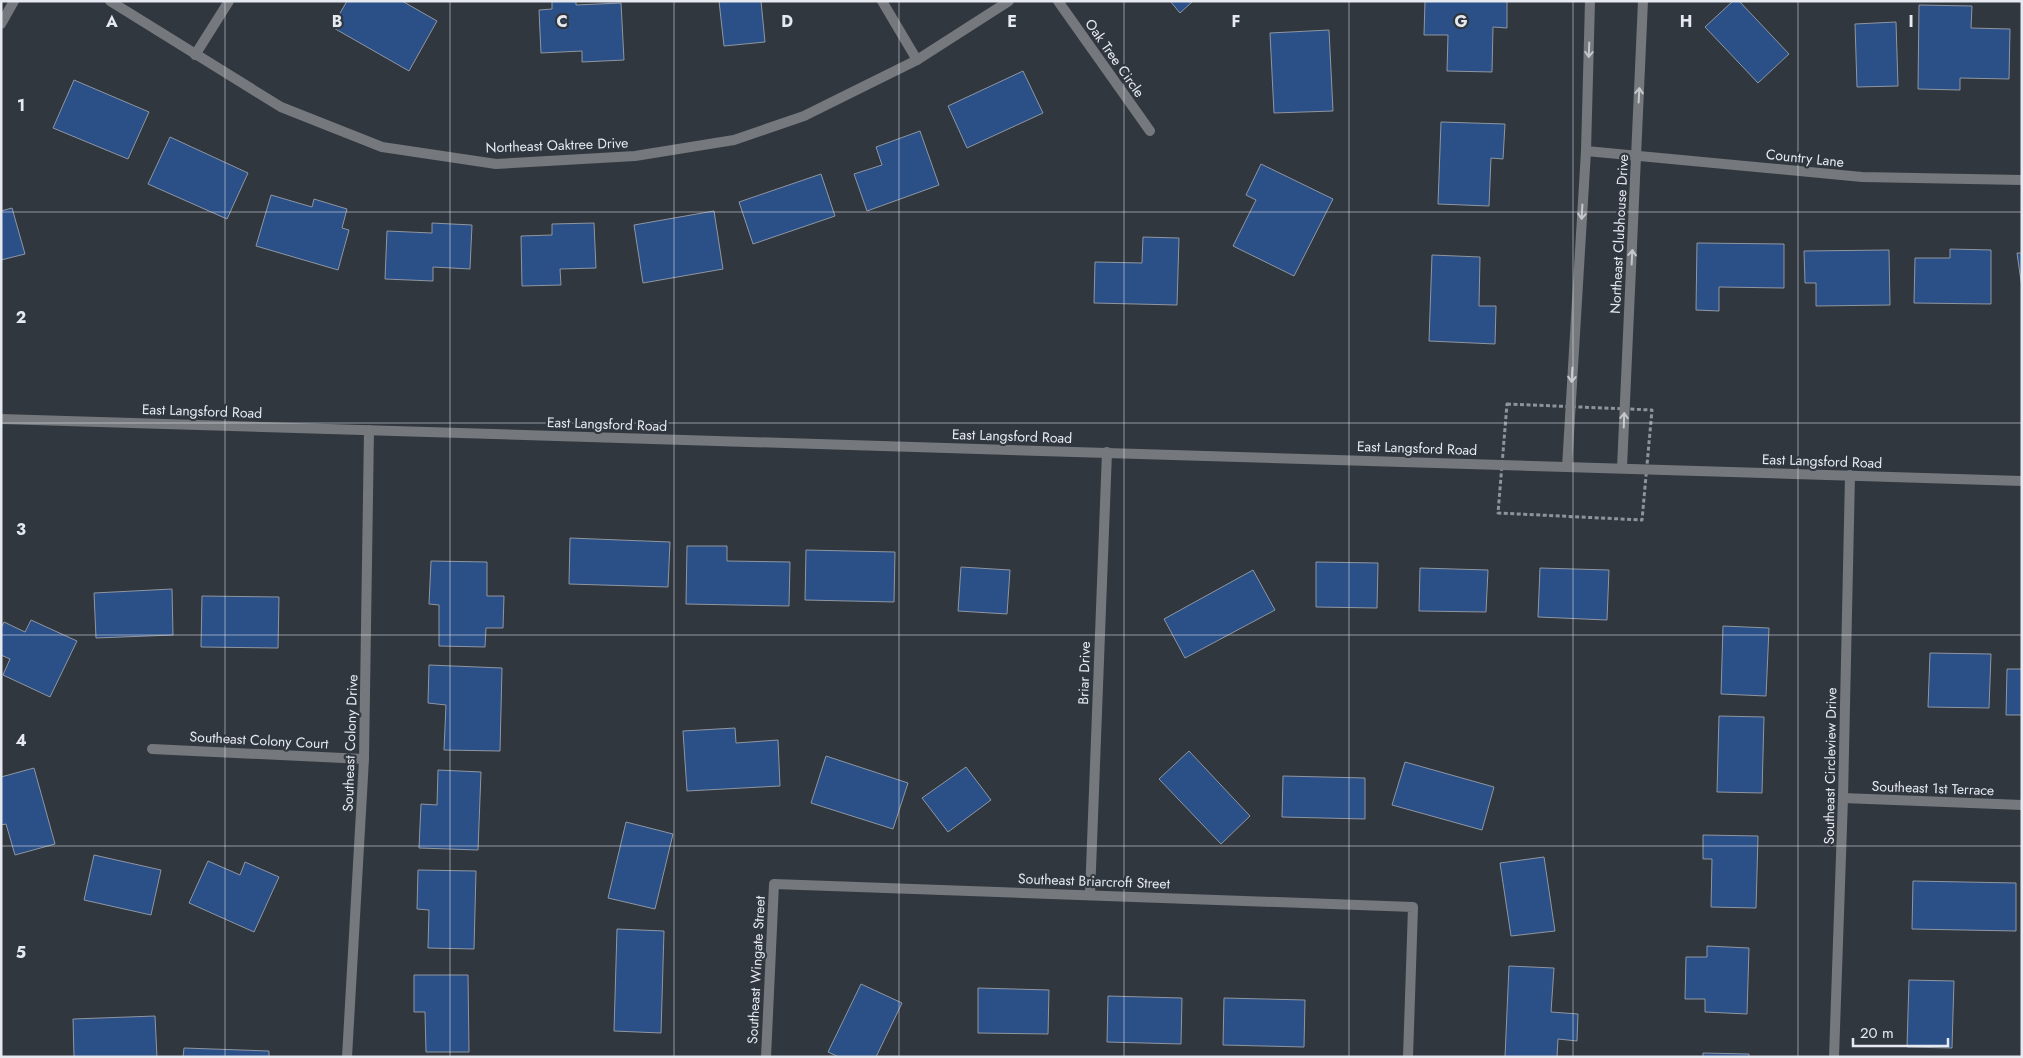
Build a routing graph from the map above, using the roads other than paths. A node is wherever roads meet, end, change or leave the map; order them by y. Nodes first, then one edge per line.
1 (14, 1) edge
2 (110, 1) edge
3 (229, 1) edge
4 (882, 1) edge
5 (1009, 1) edge
6 (1058, 1) edge
7 (1590, 1) edge
8 (1643, 1) edge
9 (1, 24) edge
10 (195, 55) junction
11 (917, 60) junction
12 (1150, 131) dead end
13 (1586, 151) junction
14 (1636, 156) junction
15 (2022, 180) edge
16 (1, 419) edge
17 (369, 430) junction
18 (1107, 452) junction
19 (1567, 467) junction
20 (1622, 468) junction
21 (1850, 475) junction
22 (2022, 480) edge
23 (152, 749) dead end
24 (364, 759) junction
25 (1844, 798) junction
26 (2022, 805) edge
27 (774, 884) joint
28 (1090, 894) junction
29 (347, 1057) edge
30 (766, 1057) edge
31 (1408, 1057) edge
32 (1834, 1057) edge

1 - 9 street
2 - 10 street, Northeast Oaktree Drive
3 - 10 street
4 - 11 street
5 - 11 street, Northeast Oaktree Drive
6 - 12 street, Oak Tree Circle
7 -> 13 street
14 -> 8 street, Northeast Clubhouse Drive
10 - 11 street, Northeast Oaktree Drive
13 - 14 street, Country Lane
13 -> 19 street
14 - 15 street, Country Lane
20 -> 14 street, Northeast Clubhouse Drive
16 - 17 street, East Langsford Road
17 - 18 street, East Langsford Road
17 - 24 street, Southeast Colony Drive
18 - 19 street, East Langsford Road
18 - 28 street, Briar Drive
19 - 20 street, East Langsford Road
20 - 21 street, East Langsford Road
21 - 22 street, East Langsford Road
21 - 25 street, Southeast Circleview Drive
23 - 24 street, Southeast Colony Court
24 - 29 street, Southeast Colony Drive
25 - 26 street, Southeast 1st Terrace
25 - 32 street, Southeast Circleview Drive
27 - 28 street, Southeast Briarcroft Street
27 - 30 street, Southeast Wingate Street
28 - 31 street, Southeast Briarcroft Street

